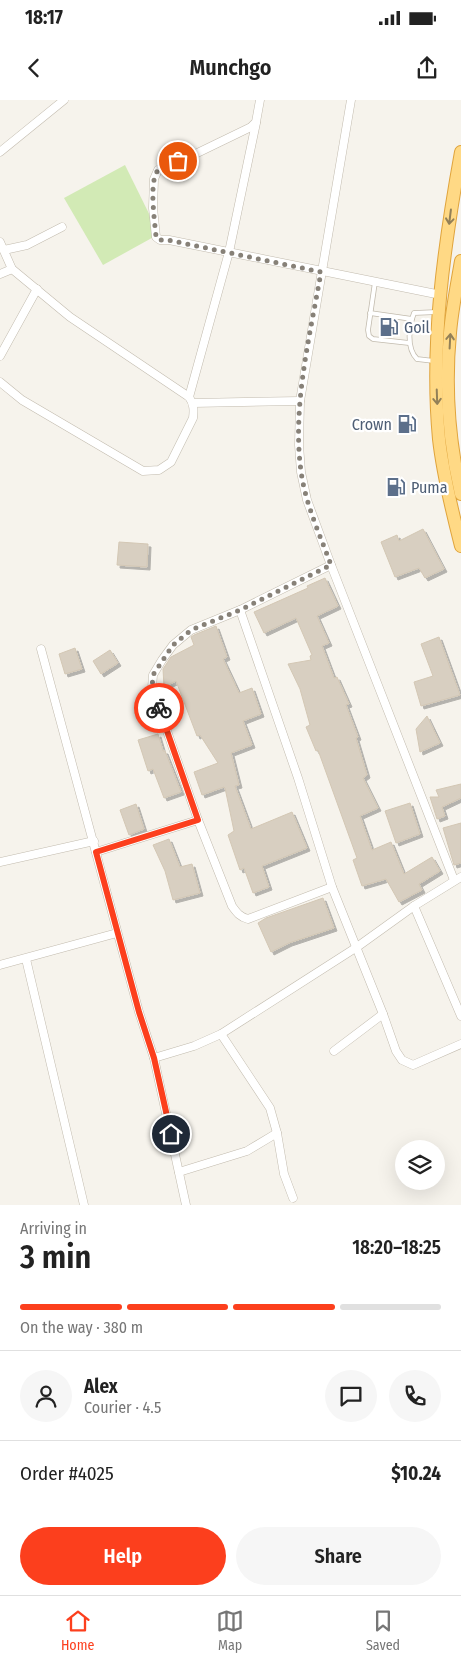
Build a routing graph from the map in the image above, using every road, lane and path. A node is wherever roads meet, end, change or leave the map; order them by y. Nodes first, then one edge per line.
1 (64, 100) edge
2 (260, 100) edge
3 (352, 100) edge
4 (256, 122) junction
5 (0, 152) edge
6 (461, 152) edge
7 (62, 226) dead end
8 (0, 242) edge
9 (4, 250) junction
10 (229, 252) junction
11 (461, 261) edge
12 (12, 269) junction
13 (321, 272) junction
14 (0, 274) edge
15 (375, 282) junction
16 (37, 289) junction
17 (441, 294) junction
18 (439, 312) junction
19 (370, 313) junction
20 (412, 319) junction
21 (409, 343) junction
22 (0, 356) edge
23 (436, 361) junction
24 (0, 382) edge
25 (191, 400) junction
26 (300, 401) junction
27 (458, 458) edge
28 (461, 494) edge
29 (461, 546) edge
30 (331, 565) junction
31 (240, 610) junction
32 (41, 649) dead end
33 (198, 820) junction
34 (94, 842) junction
35 (96, 852) junction
36 (0, 862) edge
37 (458, 879) edge
38 (332, 886) junction
39 (414, 906) junction
40 (117, 933) junction
41 (357, 947) junction
42 (26, 959) junction
43 (0, 965) edge
44 (383, 1014) junction
45 (461, 1016) edge
46 (221, 1034) junction
47 (461, 1044) edge
48 (334, 1051) dead end
49 (154, 1058) junction
50 (277, 1133) junction
51 (180, 1172) junction
52 (292, 1198) dead end
53 (84, 1205) edge
54 (186, 1205) edge

1 - 5 street
2 - 4 street
3 - 13 street
4 - 10 street
4 - 10 street
6 -> 17 highway
7 - 9 street
8 - 9 street
9 - 12 street
10 - 13 street
10 - 25 street
27 -> 11 highway
12 - 14 street
12 - 16 street
13 - 15 street
13 - 26 street
15 - 17 street
15 - 19 lane
16 - 22 street
16 - 25 street
17 - 18 highway
18 - 20 lane
18 - 23 highway
19 - 20 lane
19 - 21 lane
20 - 21 lane
21 - 23 lane
23 -> 29 highway
24 - 25 street
25 - 26 street
26 - 30 street
27 - 28 highway
30 - 31 street
30 - 37 street
31 - 33 street
31 - 38 street
32 - 34 street
33 - 35 street
33 - 38 street
34 - 35 street
34 - 36 street
35 - 40 street
37 - 39 street
38 - 41 street
39 - 41 street
39 - 45 street
40 - 42 street
40 - 49 street
41 - 44 street
41 - 46 street
42 - 43 street
42 - 53 street
44 - 47 street
44 - 48 street
46 - 49 street
46 - 50 street
49 - 51 street
50 - 51 street
50 - 52 street
51 - 54 street

